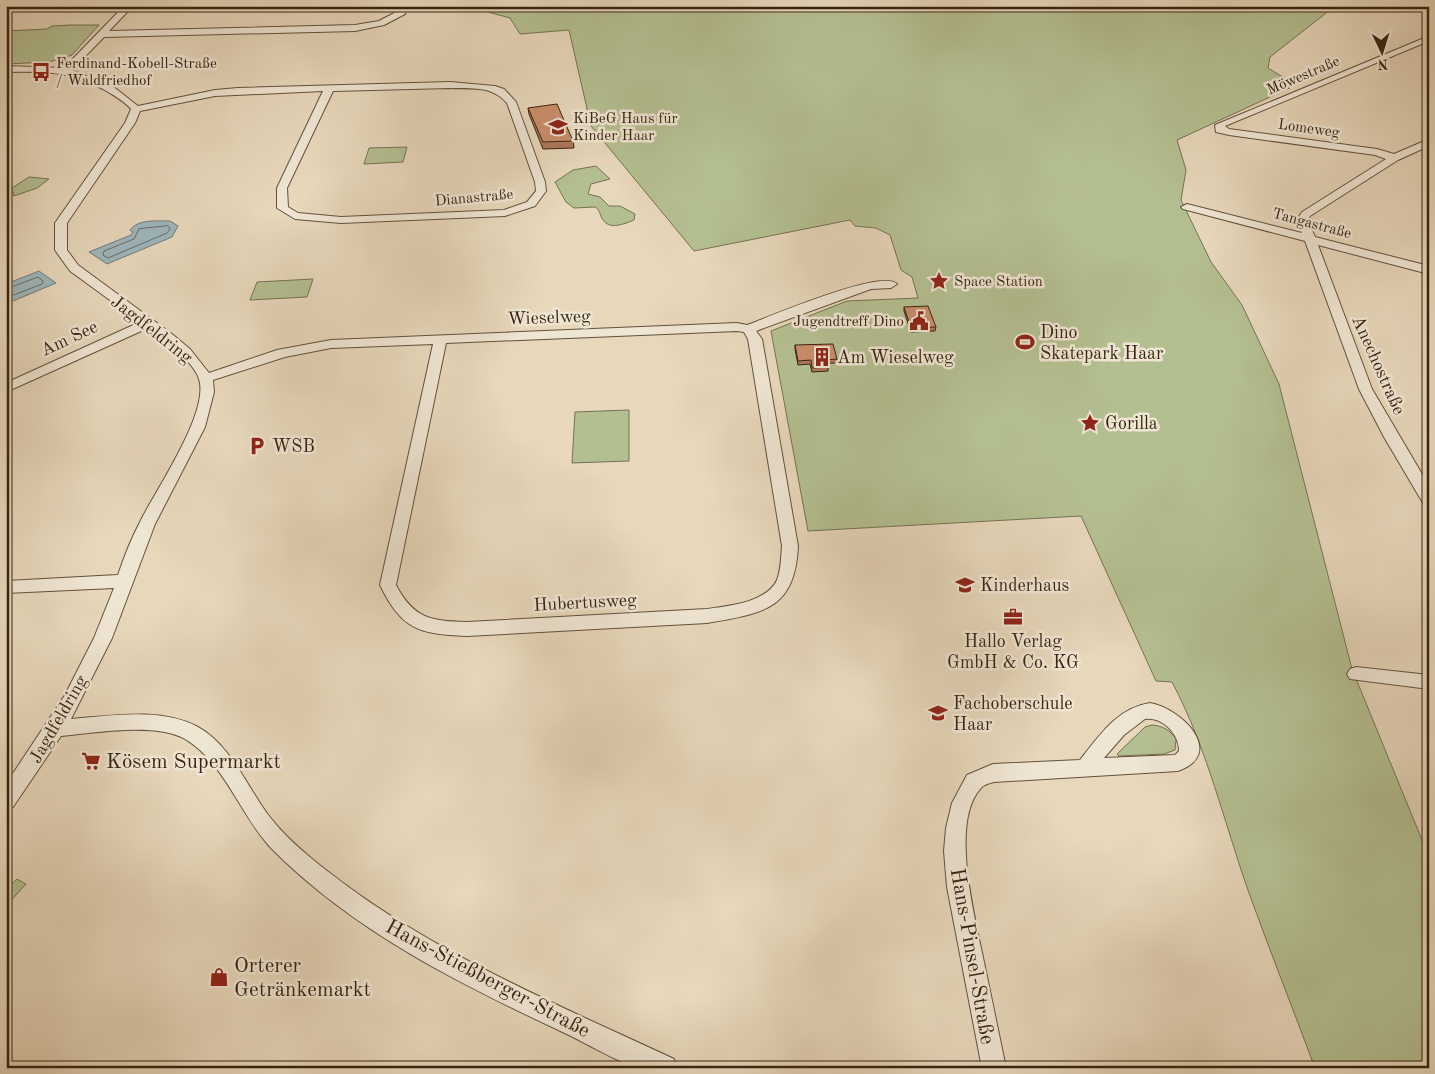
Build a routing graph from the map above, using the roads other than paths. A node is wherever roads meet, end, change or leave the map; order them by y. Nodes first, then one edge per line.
1 (129, 6) edge
2 (403, 6) edge
3 (104, 34) junction
4 (1429, 38) edge
5 (6, 70) edge
6 (67, 70) junction
7 (329, 89) junction
8 (136, 109) junction
9 (1220, 130) joint
10 (1429, 142) edge
11 (1394, 158) junction
12 (1187, 207) dead end
13 (1311, 239) junction
14 (1429, 270) edge
15 (892, 284) dead end
16 (148, 323) junction
17 (748, 329) junction
18 (440, 340) junction
19 (206, 378) junction
20 (6, 388) edge
21 (1429, 499) edge
22 (122, 581) junction
23 (6, 587) edge
24 (1356, 674) dead end
25 (1429, 682) edge
26 (57, 728) junction
27 (1084, 768) junction
28 (6, 801) edge
29 (665, 1068) edge
30 (994, 1068) edge

1 - 3 street
2 - 3 street
3 - 6 street
4 - 9 street, Möwestraße
5 - 6 street
6 - 8 street
7 - 7 street, Dianastraße
7 - 8 street, Dianastraße
8 - 16 street, Jagdfeldring
9 - 11 street, Lomeweg
10 - 11 street
11 - 13 street, Anechostraße
12 - 13 street, Tangastraße
13 - 14 street, Tangastraße
13 - 21 street, Anechostraße
15 - 17 street, Wieselweg
16 - 19 street, Jagdfeldring
16 - 20 street, Am See
17 - 18 street, Wieselweg
17 - 18 street, Hubertusweg
18 - 19 street, Wieselweg
19 - 22 street, Jagdfeldring
22 - 23 street
22 - 26 street, Jagdfeldring
24 - 25 street
26 - 28 street, Jagdfeldring
26 - 29 street, Hans-Stießberger-Straße
27 - 27 street, Hans-Pinsel-Straße
27 - 30 street, Hans-Pinsel-Straße

